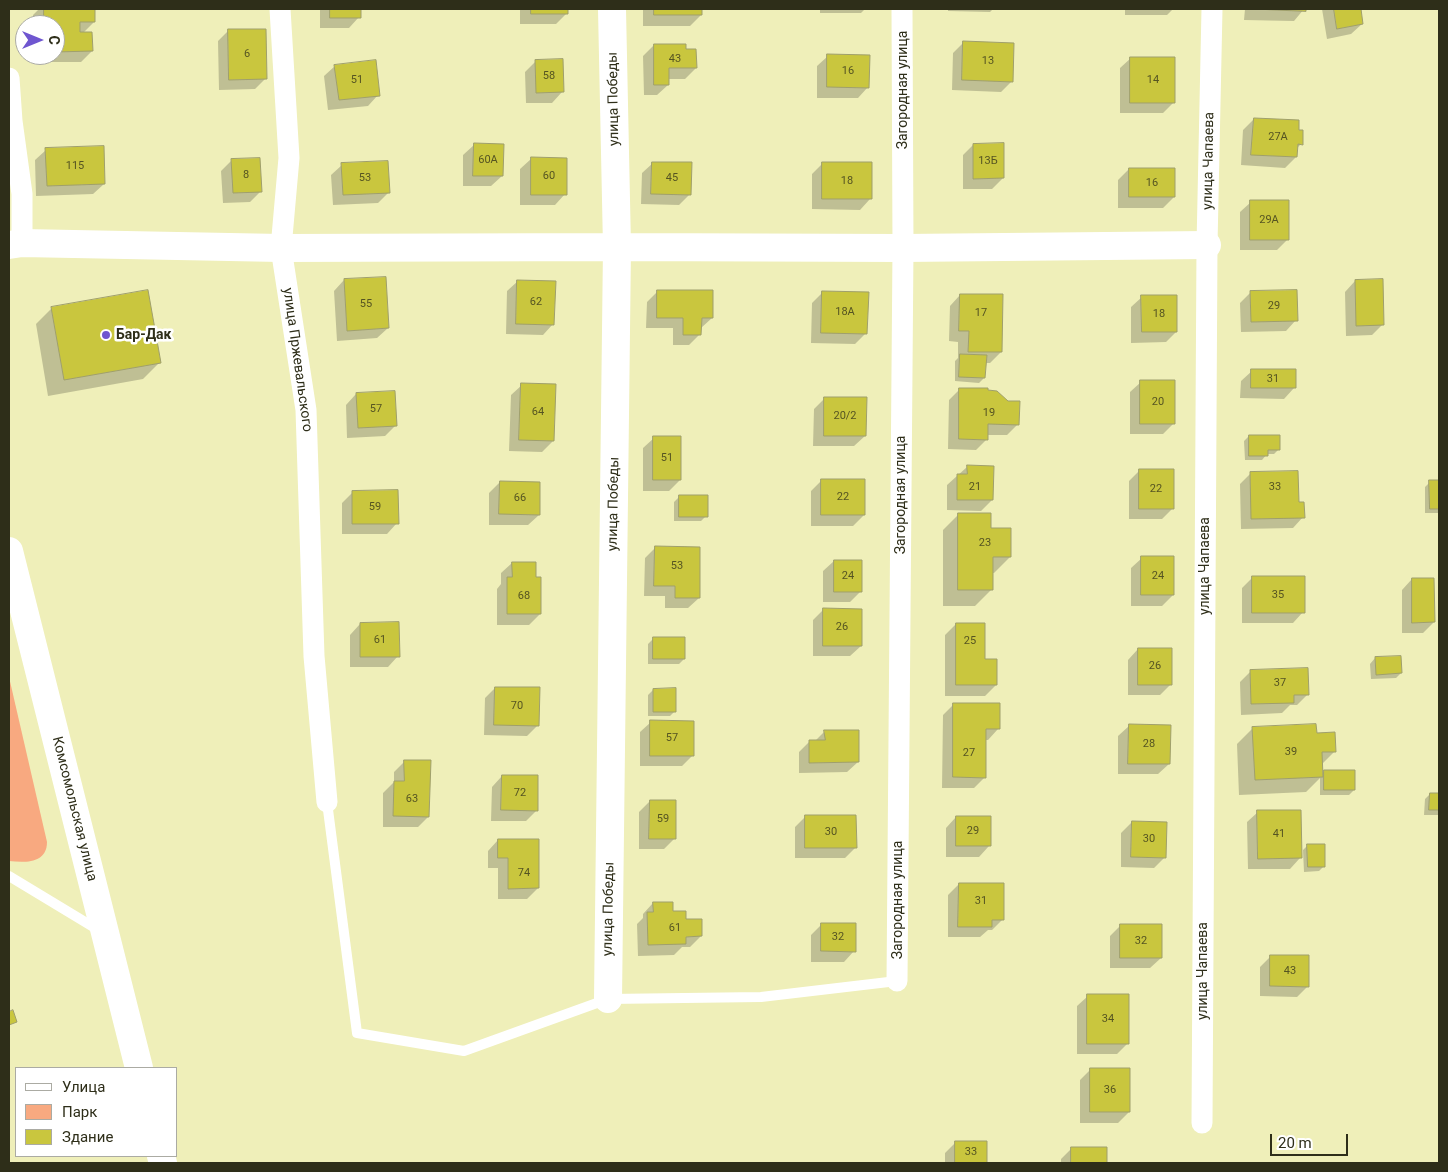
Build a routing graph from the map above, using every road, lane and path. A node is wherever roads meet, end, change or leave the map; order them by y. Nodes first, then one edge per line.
1 (280, 9) edge
2 (612, 9) edge
3 (902, 9) edge
4 (1212, 9) edge
5 (9, 78) edge
6 (15, 244) edge
7 (1207, 245) junction
8 (617, 247) junction
9 (281, 248) junction
10 (903, 248) junction
11 (9, 551) edge
12 (327, 802) joint
13 (9, 876) edge
14 (106, 935) junction
15 (897, 981) joint
16 (608, 999) junction
17 (139, 1067) edge
18 (1202, 1122) dead end

1 - 9 street, улица Пржевальского
2 - 8 street, улица Победы
3 - 10 street, Загородная улица
4 - 7 street, улица Чапаева
5 - 6 street
6 - 9 street
7 - 10 street
7 - 18 street, улица Чапаева
8 - 9 street
8 - 10 street
8 - 16 street, улица Победы
9 - 12 street, улица Пржевальского
10 - 15 street, Загородная улица
11 - 14 street, Комсомольская улица
12 - 16 lane
13 - 14 lane
14 - 17 street, Комсомольская улица
15 - 16 lane

